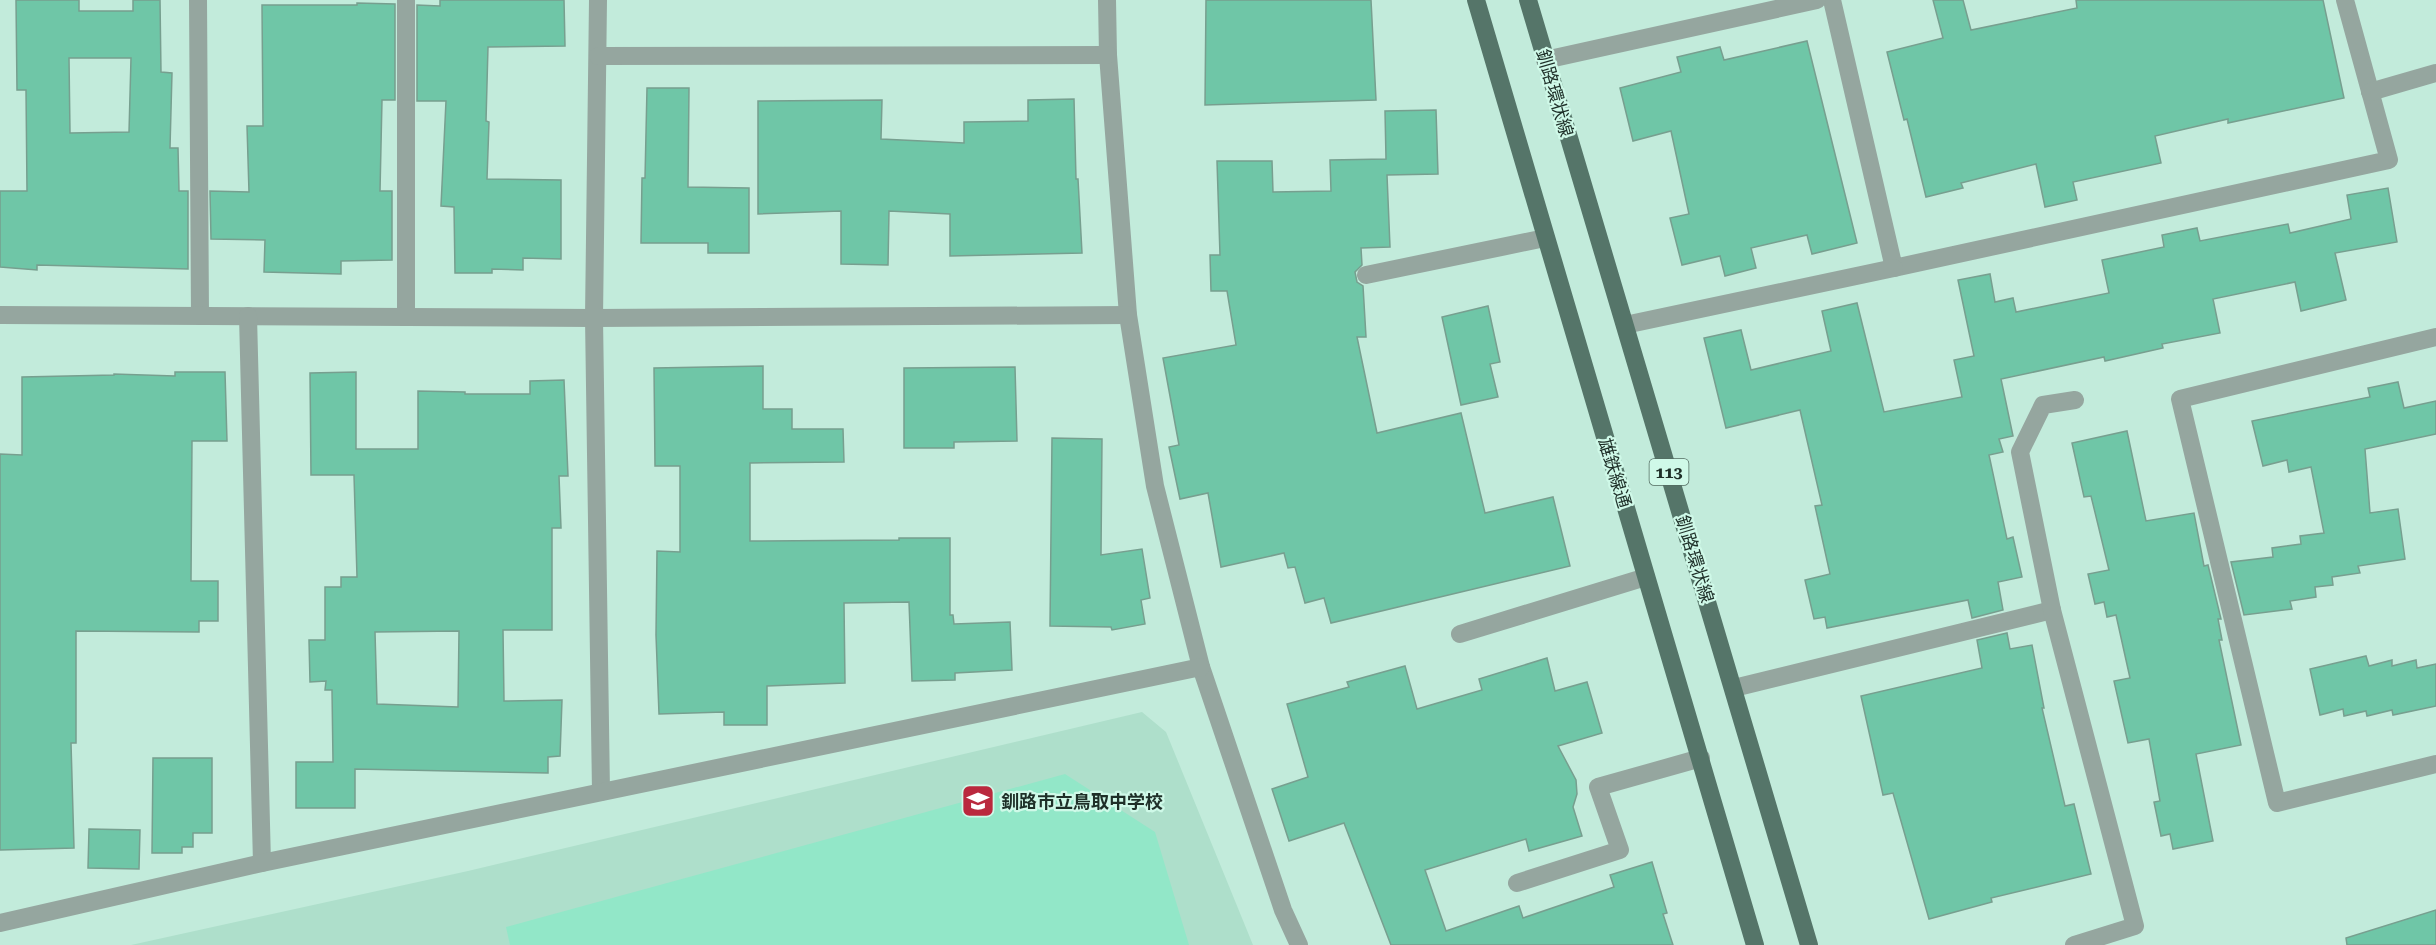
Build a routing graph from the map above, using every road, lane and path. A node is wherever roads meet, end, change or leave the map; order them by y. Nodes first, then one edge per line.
1 (198, 0) edge
2 (406, 0) edge
3 (598, 0) edge
4 (1107, 0) edge
5 (1476, 0) edge
6 (1528, 0) edge
7 (1817, 0) edge
8 (1832, 0) edge
9 (2345, 0) edge
10 (1108, 55) junction
11 (598, 56) junction
12 (1545, 60) junction
13 (2436, 73) edge
14 (2370, 92) junction
15 (1545, 238) junction
16 (1894, 268) junction
17 (1366, 275) dead end
18 (0, 315) edge
19 (1128, 315) junction
20 (200, 316) junction
21 (248, 316) junction
22 (406, 317) junction
23 (594, 318) junction
24 (1625, 325) junction
25 (2436, 337) edge
26 (2075, 400) dead end
27 (1646, 576) junction
28 (2052, 610) junction
29 (1460, 634) dead end
30 (1201, 667) junction
31 (1734, 688) junction
32 (1701, 758) junction
33 (2436, 764) edge
34 (601, 792) junction
35 (262, 863) junction
36 (1517, 883) dead end
37 (0, 923) edge
38 (1299, 945) edge
39 (1755, 945) edge
40 (1809, 945) edge
41 (2074, 945) edge

1 - 20 street
2 - 22 street
3 - 11 street
4 - 10 street
5 - 15 main road, 雄鉄線通
6 - 12 main road, 釧路環状線 / 113
7 - 12 street
8 - 16 street
9 - 14 street
10 - 11 street
10 - 19 street
11 - 23 street
12 - 24 main road, 釧路環状線 / 113
13 - 14 street
14 - 16 street
15 - 17 street
15 - 27 main road, 雄鉄線通
16 - 24 street
18 - 20 street
19 - 23 street
19 - 30 street
20 - 21 street
21 - 22 street
21 - 35 street
22 - 23 street
23 - 34 street
24 - 31 main road, 釧路環状線 / 113
25 - 33 street
26 - 28 street
27 - 29 street
27 - 32 main road, 雄鉄線通
28 - 31 street
28 - 41 street
30 - 34 street
30 - 38 street
31 - 40 main road, 釧路環状線 / 113
32 - 36 street
32 - 39 main road, 雄鉄線通
34 - 35 street
35 - 37 street

